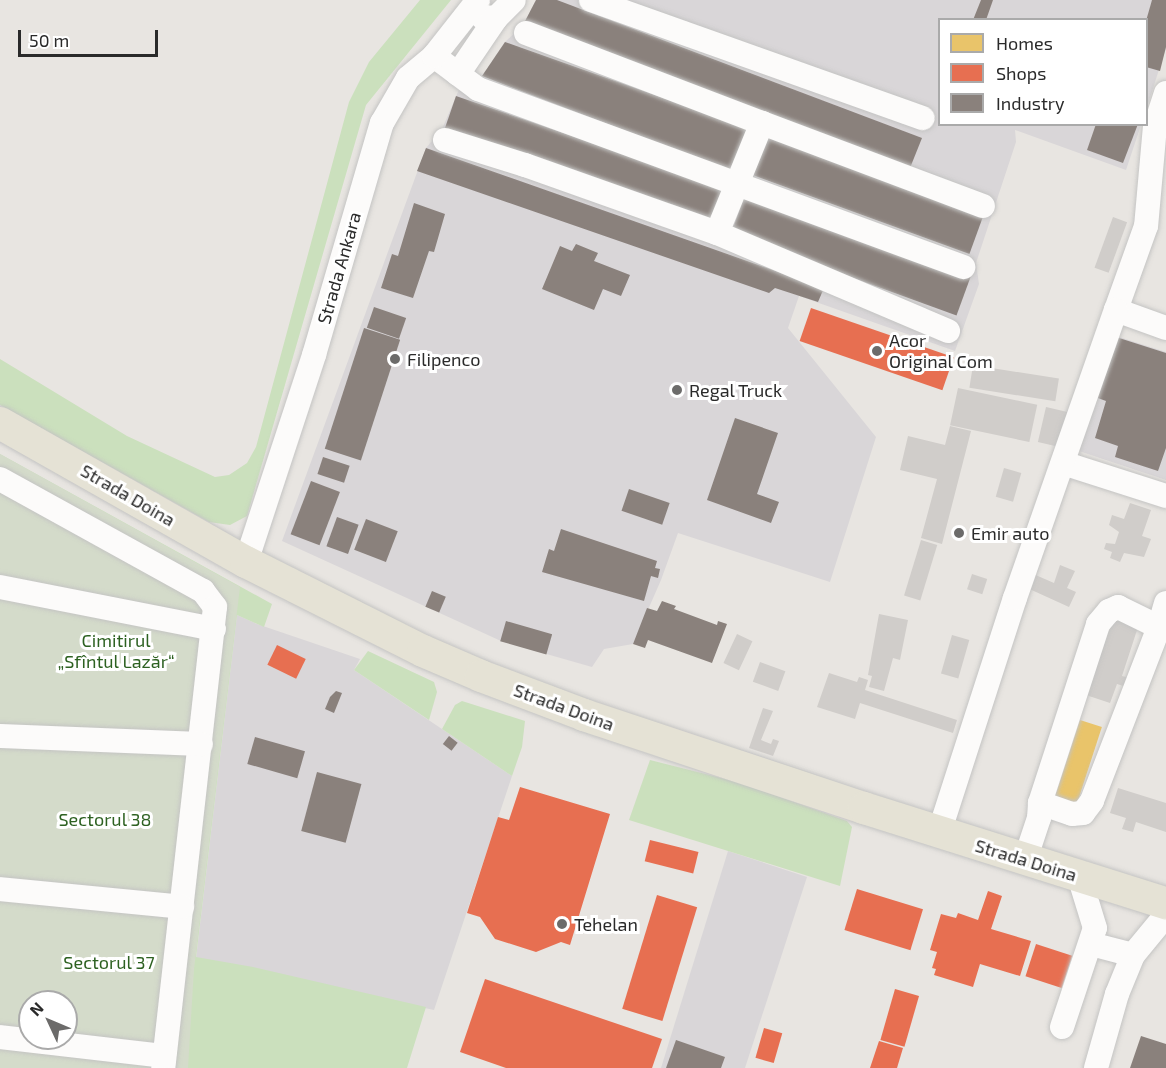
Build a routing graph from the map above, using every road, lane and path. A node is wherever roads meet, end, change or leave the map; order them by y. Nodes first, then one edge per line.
1 (514, 0) edge
2 (591, 0) edge
3 (471, 8) edge
4 (496, 18) junction
5 (526, 33) dead end
6 (434, 56) junction
7 (458, 74) junction
8 (1166, 93) edge
9 (923, 118) dead end
10 (762, 123) junction
11 (445, 140) dead end
12 (736, 183) junction
13 (983, 206) dead end
14 (1156, 229) edge
15 (717, 233) junction
16 (963, 267) dead end
17 (1116, 310) junction
18 (1166, 328) edge
19 (948, 331) dead end
20 (0, 423) edge
21 (1063, 463) junction
22 (0, 479) edge
23 (1166, 496) edge
24 (246, 562) junction
25 (0, 587) edge
26 (1166, 603) edge
27 (214, 629) junction
28 (1162, 629) edge
29 (0, 736) edge
30 (201, 744) junction
31 (1040, 803) junction
32 (939, 833) junction
33 (1024, 860) junction
34 (1079, 876) junction
35 (0, 888) edge
36 (1166, 903) edge
37 (182, 907) junction
38 (1166, 915) edge
39 (1091, 944) junction
40 (1133, 955) junction
41 (1062, 1027) dead end
42 (0, 1037) edge
43 (164, 1062) edge
44 (1095, 1068) edge

1 - 4 street
2 - 9 street
3 - 4 street
3 - 6 street, Strada Ankara
4 - 7 street
5 - 10 street
6 - 7 street
6 - 24 street, Strada Ankara
7 - 12 street
8 - 14 street
10 - 12 street
10 - 13 street
11 - 15 street
12 - 15 street
12 - 16 street
14 - 17 street
15 - 19 street
17 - 18 street
17 - 21 street
20 - 24 main road, Strada Doina
21 - 23 street
21 - 32 street
22 - 27 street
24 - 32 main road, Strada Doina
25 - 27 street
26 - 28 street
27 - 30 street
28 - 31 street
28 - 31 street
29 - 30 street
30 - 37 street
31 - 33 street
32 - 33 main road, Strada Doina
33 - 34 main road, Strada Doina
34 - 36 main road, Strada Doina
34 - 39 street
35 - 37 street
37 - 43 street
38 - 40 street
39 - 40 street
39 - 41 street
40 - 44 street
42 - 43 street

